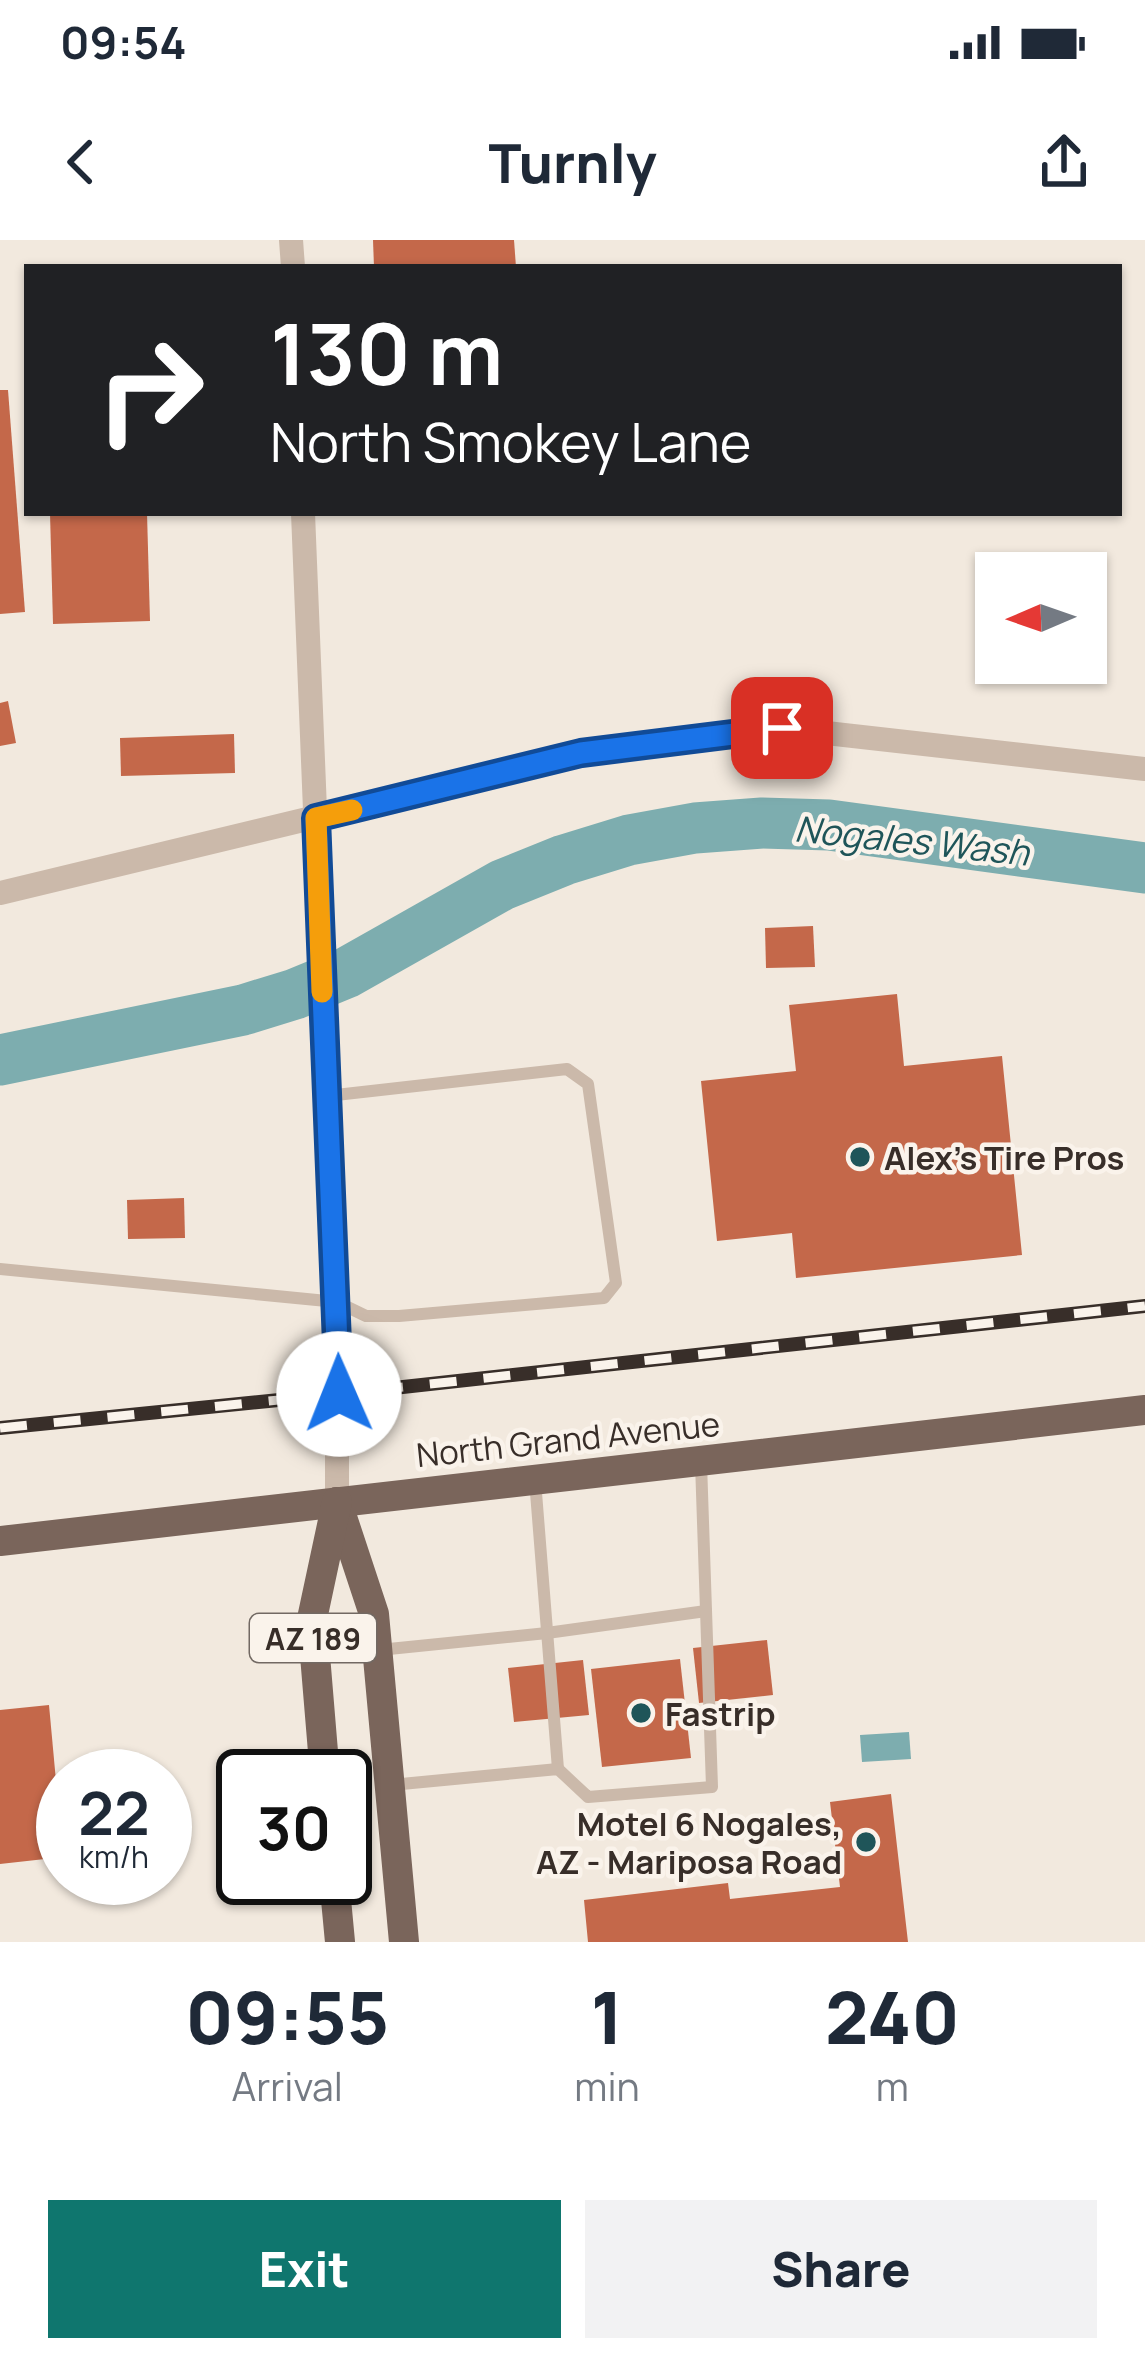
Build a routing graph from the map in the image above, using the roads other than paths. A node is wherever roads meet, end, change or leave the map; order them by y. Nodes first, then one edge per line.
1 (303, 516) edge
2 (1145, 769) edge
3 (316, 818) junction
4 (0, 893) edge
5 (327, 1096) junction
6 (0, 1269) edge
7 (337, 1301) junction
8 (1145, 1410) edge
9 (700, 1460) junction
10 (535, 1479) junction
11 (337, 1502) junction
12 (0, 1540) edge
13 (706, 1611) junction
14 (547, 1633) junction
15 (377, 1650) junction
16 (324, 1749) edge
17 (558, 1769) junction
18 (390, 1785) junction
19 (337, 1905) edge
20 (340, 1942) edge
21 (404, 1942) edge

1 - 3 street
2 - 3 street
3 - 4 street
3 - 5 street
5 - 7 street
5 - 7 lane
6 - 7 lane
7 - 11 street
8 - 9 main road, North Grand Avenue
9 - 10 main road, North Grand Avenue
9 - 13 lane
10 - 11 main road, North Grand Avenue
10 - 14 lane
11 - 12 main road, North Grand Avenue
11 - 15 main road, AZ 189
11 - 16 main road, AZ 189
13 - 14 lane
13 - 17 lane
14 - 15 lane
14 - 17 lane
15 - 18 main road, AZ 189
17 - 18 lane
18 - 21 main road, AZ 189
19 - 20 main road

